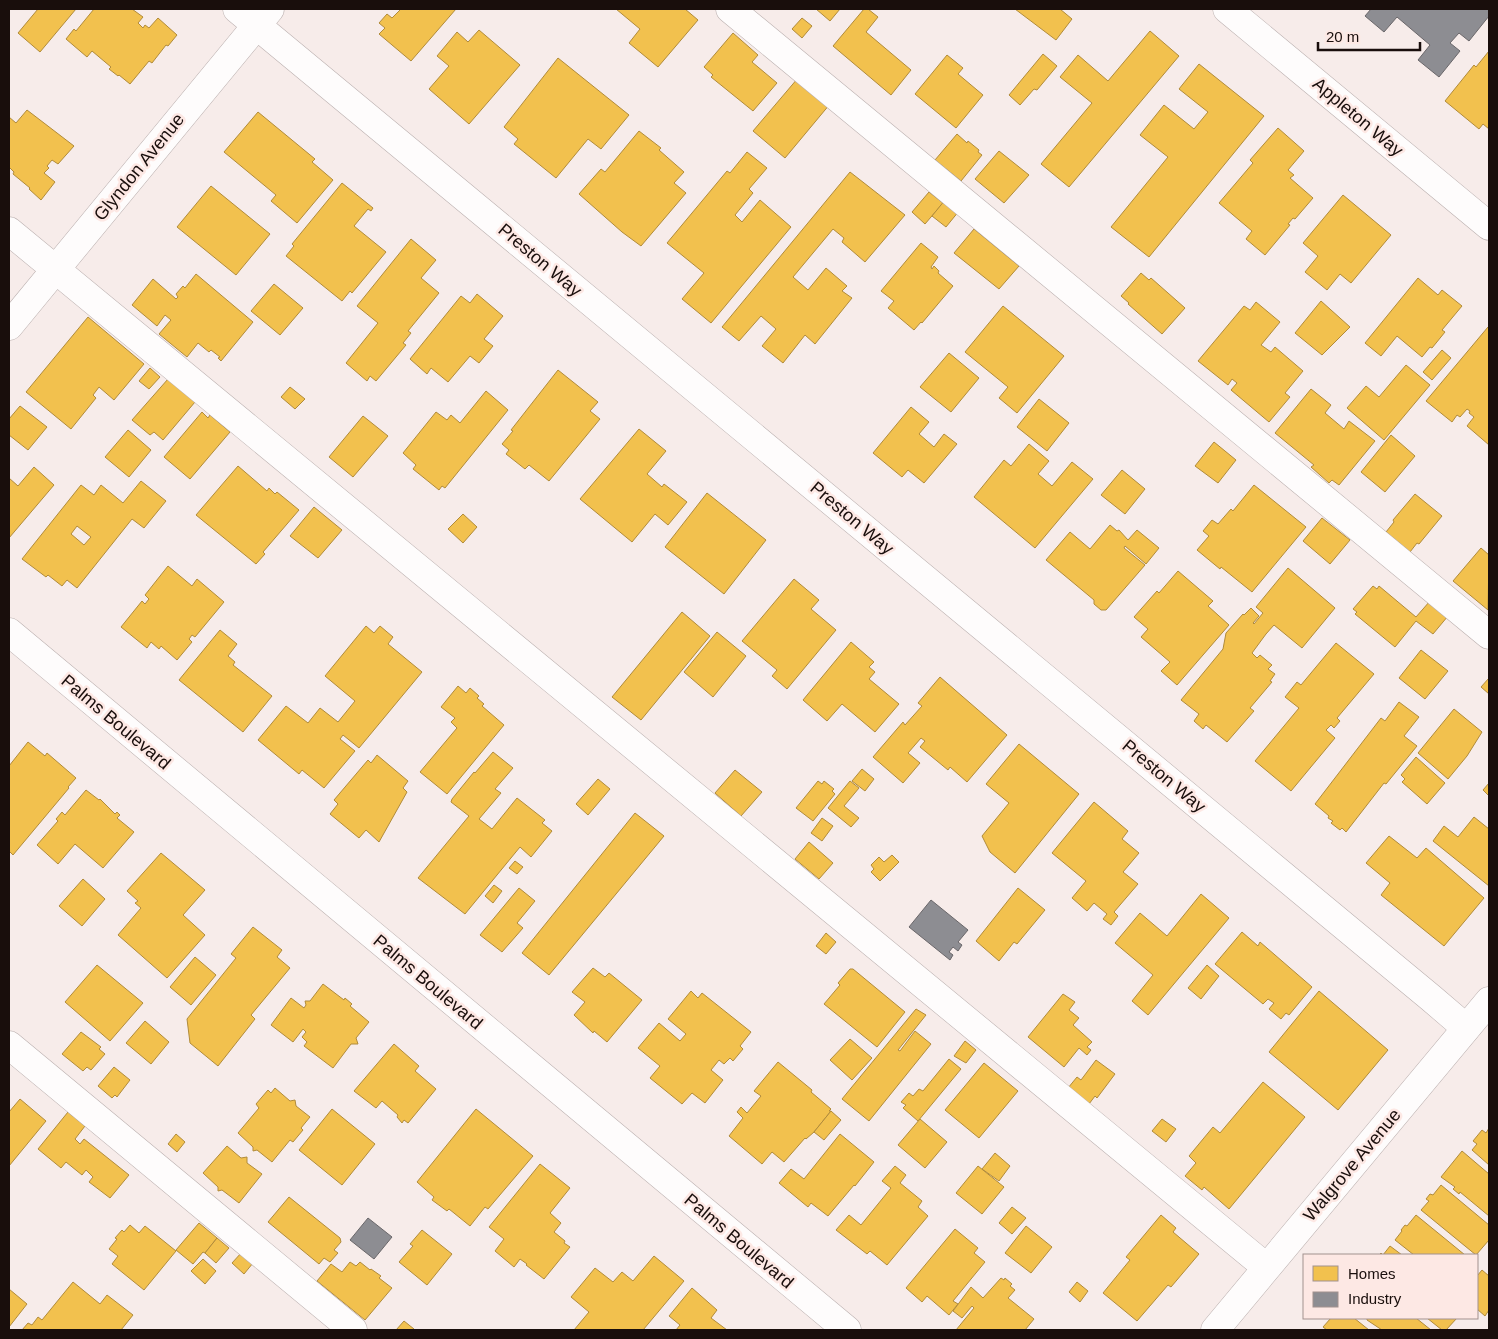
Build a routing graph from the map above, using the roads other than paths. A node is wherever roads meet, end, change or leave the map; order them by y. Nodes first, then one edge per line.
1 (730, 9) edge
2 (1227, 9) edge
3 (254, 14) edge
4 (1489, 226) edge
5 (9, 232) edge
6 (55, 270) junction
7 (9, 326) edge
8 (9, 632) edge
9 (1489, 634) edge
10 (1489, 1001) edge
11 (1466, 1028) junction
12 (9, 1045) edge
13 (1266, 1267) junction
14 (354, 1330) edge
15 (847, 1330) edge
16 (1215, 1330) edge

1 - 9 street
2 - 4 street, Appleton Way
3 - 6 street, Glyndon Avenue
3 - 11 street, Preston Way
5 - 6 street
6 - 7 street, Glyndon Avenue
6 - 13 street
8 - 15 street, Palms Boulevard
10 - 11 street, Walgrove Avenue
11 - 13 street, Walgrove Avenue
12 - 14 street
13 - 16 street, Walgrove Avenue

